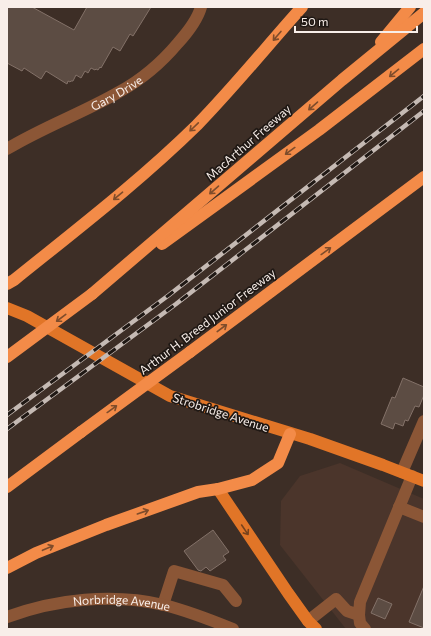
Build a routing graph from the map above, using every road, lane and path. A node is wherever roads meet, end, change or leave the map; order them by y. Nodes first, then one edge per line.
1 (302, 7) edge
2 (410, 7) edge
3 (200, 8) edge
4 (424, 13) edge
5 (424, 49) edge
6 (364, 63) junction
7 (7, 149) edge
8 (424, 177) edge
9 (7, 284) edge
10 (92, 294) junction
11 (7, 308) edge
12 (7, 357) edge
13 (424, 421) edge
14 (290, 434) junction
15 (407, 474) junction
16 (424, 481) edge
17 (7, 487) edge
18 (218, 489) junction
19 (399, 507) junction
20 (424, 517) edge
21 (7, 568) edge
22 (236, 601) dead end
23 (164, 605) junction
24 (359, 615) junction
25 (7, 617) edge
26 (312, 625) edge
27 (233, 629) edge
28 (365, 629) edge

1 -> 9 highway
2 - 6 highway
3 - 7 street, Gary Drive
4 - 6 highway, MacArthur Freeway
5 -> 10 highway
6 -> 10 highway, MacArthur Freeway
17 -> 8 highway, Arthur H. Breed Junior Freeway, bridge
10 -> 12 highway, bridge
11 - 14 main road, Strobridge Avenue
13 - 15 street
14 - 15 main road, Strobridge Avenue
14 - 18 highway
15 - 16 main road, Strobridge Avenue
15 - 19 street
21 -> 18 highway
18 -> 26 main road
19 - 20 street
19 - 24 street
22 - 23 street
23 - 25 street, Norbridge Avenue
23 - 27 street, Norbridge Avenue
24 - 26 street
24 - 28 street

